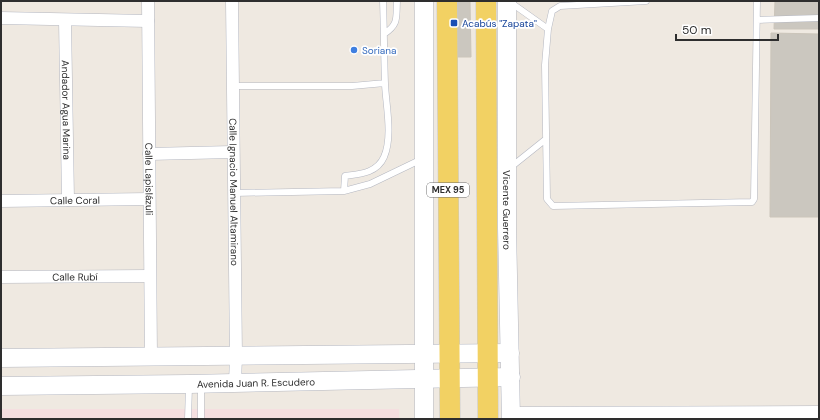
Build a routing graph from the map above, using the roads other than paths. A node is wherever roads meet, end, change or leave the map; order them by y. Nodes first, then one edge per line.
1 (148, 1) edge
2 (232, 1) edge
3 (383, 1) edge
4 (396, 1) edge
5 (424, 1) edge
6 (447, 1) edge
7 (486, 1) edge
8 (508, 1) edge
9 (646, 1) edge
10 (758, 1) edge
11 (1, 18) edge
12 (819, 18) edge
13 (65, 20) junction
14 (757, 20) junction
15 (148, 21) junction
16 (548, 29) junction
17 (384, 34) junction
18 (385, 83) junction
19 (232, 86) junction
20 (546, 139) junction
21 (232, 152) junction
22 (148, 154) junction
23 (424, 157) junction
24 (507, 171) junction
25 (344, 191) junction
26 (234, 193) junction
27 (149, 199) junction
28 (68, 200) junction
29 (1, 201) edge
30 (149, 276) junction
31 (1, 277) edge
32 (510, 353) junction
33 (449, 354) junction
34 (487, 354) junction
35 (423, 355) junction
36 (236, 356) junction
37 (151, 357) junction
38 (1, 358) edge
39 (511, 377) junction
40 (487, 378) junction
41 (450, 379) junction
42 (424, 380) junction
43 (234, 383) junction
44 (195, 384) junction
45 (1, 386) edge
46 (819, 412) edge
47 (511, 416) edge
48 (188, 419) edge
49 (201, 419) edge
50 (424, 419) edge
51 (450, 419) edge
52 (488, 419) edge

1 - 15 street, Calle Lapislázuli
2 - 19 street, Calle Ignacio Manuel Altamirano
3 - 17 lane
4 - 17 lane
5 - 23 main road
6 - 33 main road, MEX 95
7 - 34 main road
8 - 16 lane
8 - 24 main road, Vicente Guerrero
9 - 16 lane
10 - 14 lane
11 - 13 street
12 - 14 lane
13 - 15 street
13 - 28 street, Andador Agua Marina
14 - 20 lane
15 - 22 street, Calle Lapislázuli
16 - 20 lane
17 - 18 lane
18 - 19 lane
18 - 25 lane
19 - 21 street, Calle Ignacio Manuel Altamirano
20 - 24 lane
21 - 22 street
21 - 26 street, Calle Ignacio Manuel Altamirano
22 - 27 street, Calle Lapislázuli
23 - 25 lane
23 - 35 main road
24 - 32 main road, Vicente Guerrero
25 - 26 lane
26 - 36 street, Calle Ignacio Manuel Altamirano
27 - 28 street, Calle Coral
27 - 30 street, Calle Lapislázuli
28 - 29 street, Calle Coral
30 - 31 street, Calle Rubí
30 - 37 street, Calle Lapislázuli
32 - 34 main road
32 - 39 main road, Vicente Guerrero
33 - 34 main road
33 - 35 main road
33 - 41 main road, MEX 95
34 - 40 main road
35 - 36 main road
35 - 42 main road
36 - 37 main road
36 - 43 street, Calle Ignacio Manuel Altamirano
37 - 38 main road
39 - 40 main road, Avenida Juan R. Escudero
39 - 47 main road, Vicente Guerrero
40 - 41 main road, Avenida Juan R. Escudero
40 - 52 main road
41 - 42 main road, Avenida Juan R. Escudero
41 - 51 main road, MEX 95
42 - 43 main road, Avenida Juan R. Escudero
42 - 50 main road
43 - 44 main road, Avenida Juan R. Escudero
44 - 45 main road, Avenida Juan R. Escudero
44 - 48 lane
44 - 49 lane
46 - 47 street

